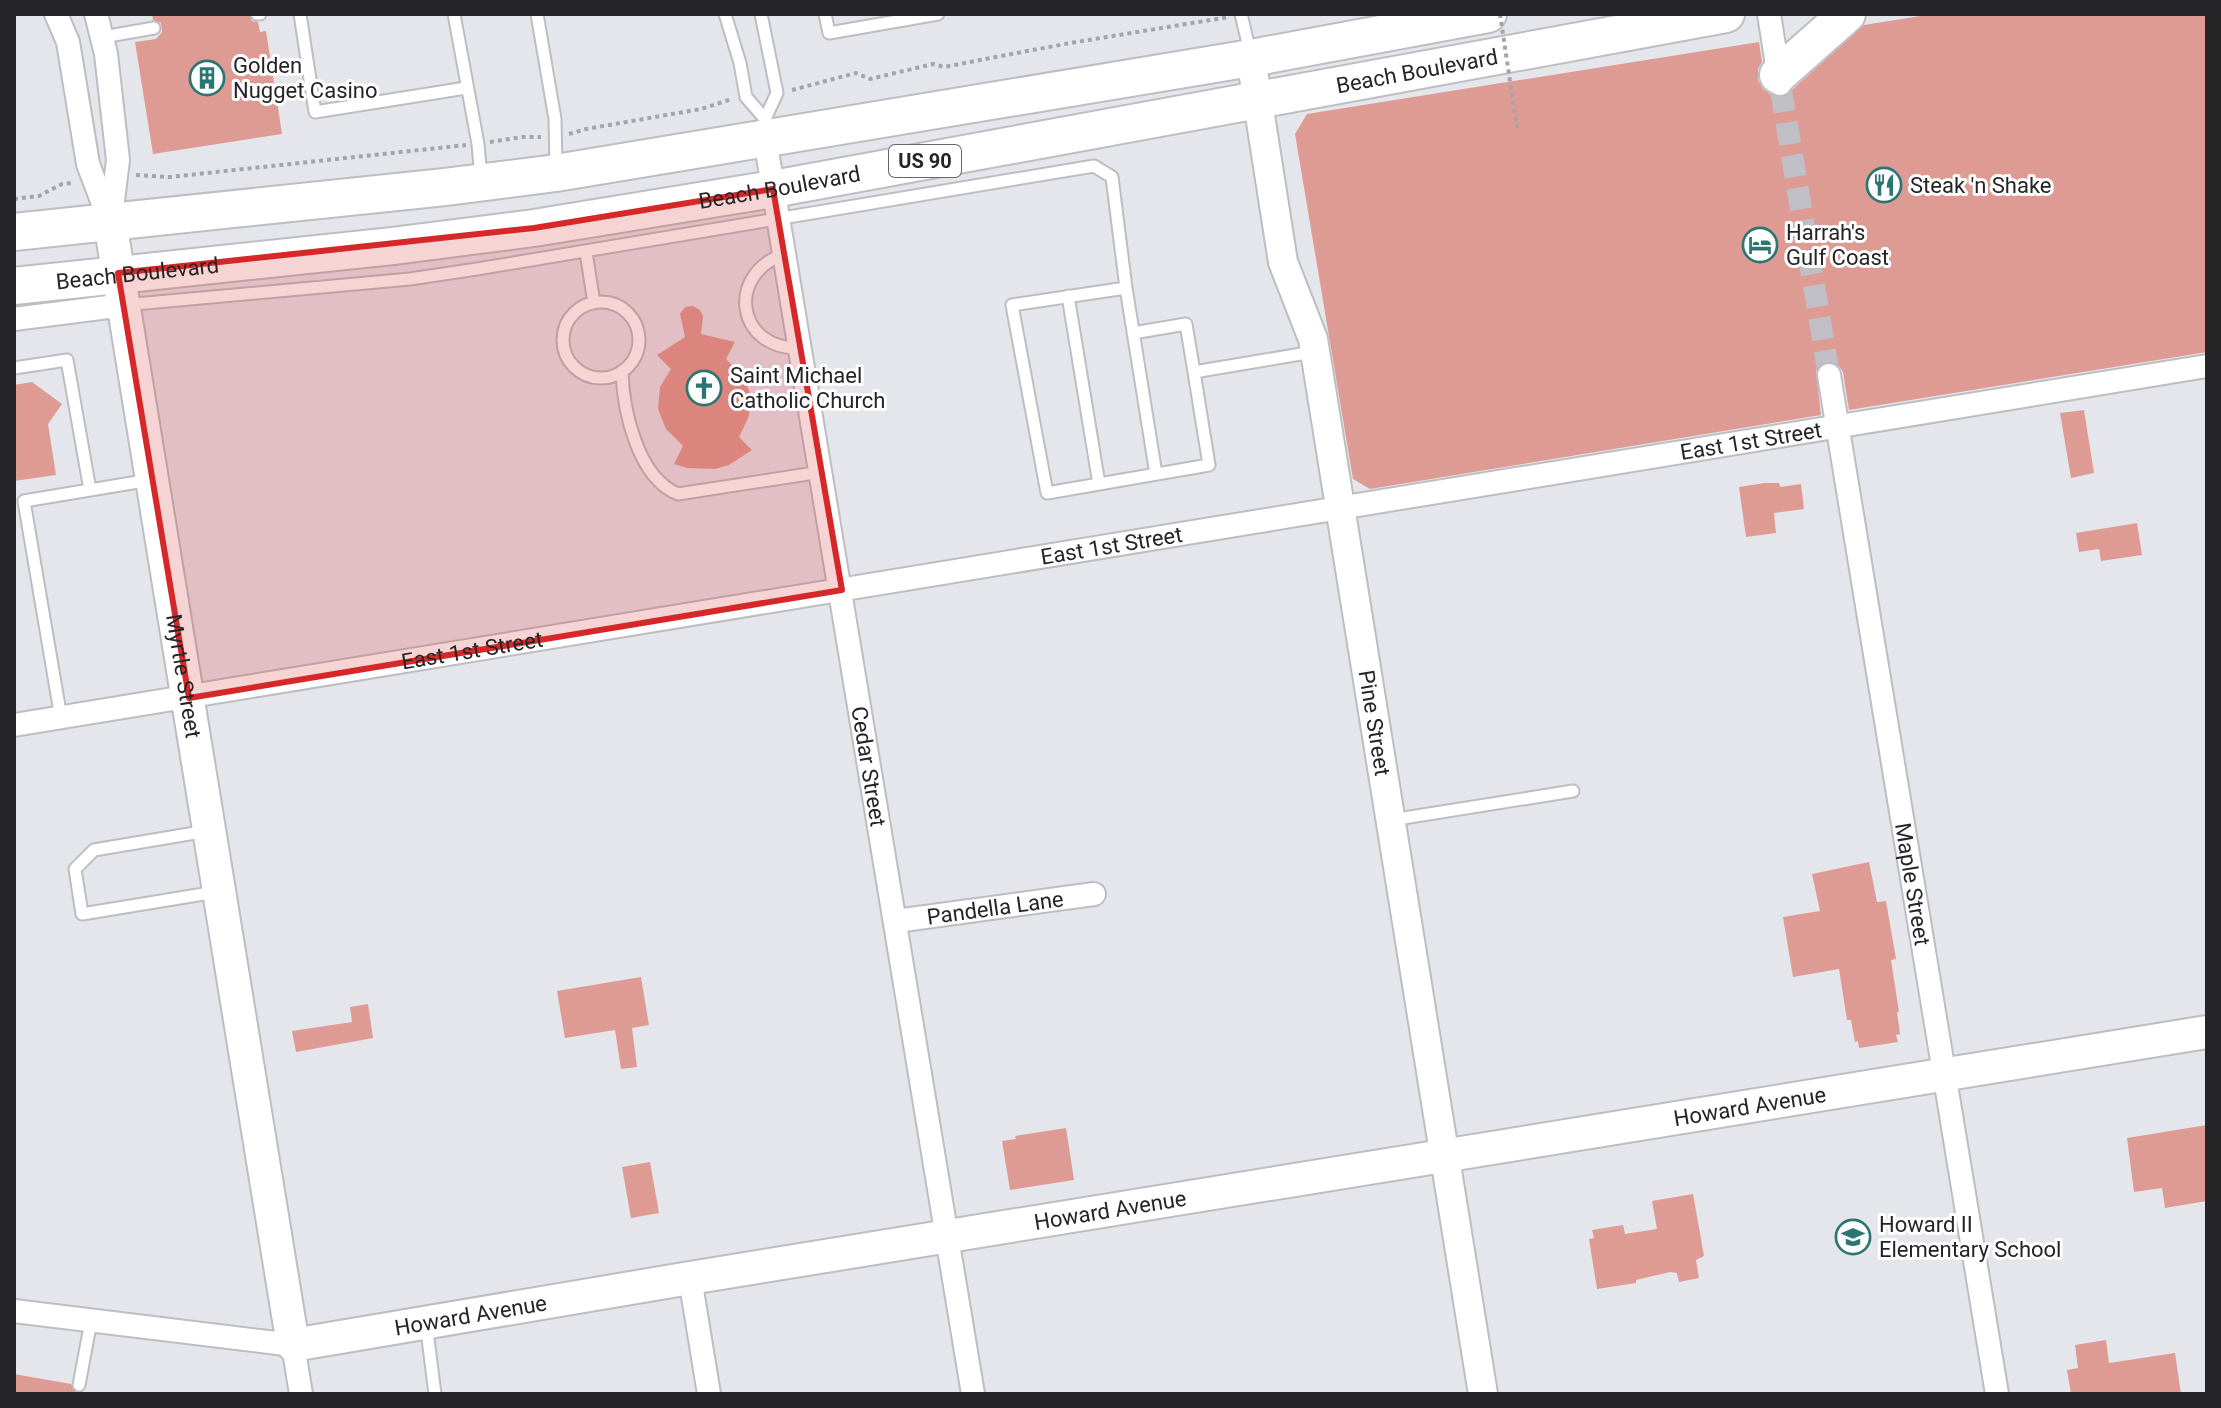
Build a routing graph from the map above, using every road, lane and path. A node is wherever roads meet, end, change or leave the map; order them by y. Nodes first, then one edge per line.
1 (56, 14) edge
2 (300, 14) edge
3 (454, 14) edge
4 (537, 14) edge
5 (725, 14) edge
6 (761, 14) edge
7 (825, 14) edge
8 (938, 14) edge
9 (1241, 14) edge
10 (1488, 14) edge
11 (1500, 14) edge
12 (1726, 14) edge
13 (1769, 14) edge
14 (1847, 14) edge
15 (1200, 20) dead end
16 (100, 24) edge
17 (154, 28) dead end
18 (1251, 58) junction
19 (1780, 83) joint
20 (466, 88) junction
21 (796, 89) dead end
22 (734, 99) dead end
23 (1257, 99) junction
24 (1517, 128) dead end
25 (765, 129) junction
26 (581, 133) dead end
27 (536, 138) dead end
28 (478, 144) junction
29 (556, 173) junction
30 (136, 175) dead end
31 (482, 182) junction
32 (62, 184) dead end
33 (14, 199) edge
34 (775, 205) junction
35 (110, 222) junction
36 (14, 232) edge
37 (586, 252) junction
38 (784, 254) junction
39 (14, 286) edge
40 (1126, 288) junction
41 (121, 289) junction
42 (1068, 296) junction
43 (594, 303) junction
44 (14, 319) edge
45 (1133, 333) junction
46 (800, 348) junction
47 (1315, 351) junction
48 (2207, 366) edge
49 (14, 368) edge
50 (622, 371) junction
51 (1194, 372) junction
52 (1829, 375) tunnel mouth
53 (1838, 426) junction
54 (821, 471) junction
55 (1156, 474) junction
56 (153, 479) junction
57 (1099, 484) junction
58 (90, 490) junction
59 (1340, 508) junction
60 (842, 590) junction
61 (189, 698) junction
62 (61, 718) junction
63 (14, 725) edge
64 (1573, 791) dead end
65 (1390, 820) junction
66 (210, 830) junction
67 (220, 891) junction
68 (1094, 894) dead end
69 (896, 921) junction
70 (2207, 1032) edge
71 (1946, 1074) junction
72 (1445, 1156) junction
73 (948, 1237) junction
74 (690, 1278) junction
75 (14, 1311) edge
76 (91, 1321) junction
77 (426, 1323) junction
78 (293, 1345) junction
79 (79, 1385) dead end
80 (301, 1394) edge
81 (435, 1394) edge
82 (709, 1394) edge
83 (973, 1394) edge
84 (1483, 1394) edge
85 (1997, 1394) edge

1 - 35 street, Myrtle Street
2 - 20 lane
3 - 20 lane
4 - 29 lane
5 - 25 lane
6 - 25 lane
7 - 8 lane
9 - 18 lane
10 - 18 main road, Beach Boulevard / US 90
11 - 24 path, bridge
12 - 23 main road, Beach Boulevard / US 90
13 - 19 street
14 - 19 main road
15 - 21 path
16 - 17 lane
16 - 35 street
18 - 23 street, Pine Street
18 - 25 main road, Beach Boulevard / US 90
20 - 28 lane
22 - 26 path
23 - 34 main road, Beach Boulevard / US 90
23 - 47 street, Pine Street
25 - 29 main road, Beach Boulevard / US 90
25 - 34 street, Cedar Street
27 - 28 path
28 - 30 path
28 - 31 lane
29 - 31 main road, Beach Boulevard / US 90
31 - 35 main road, Beach Boulevard / US 90
32 - 33 path
34 - 37 lane
34 - 38 street, Cedar Street
34 - 40 lane
34 - 41 main road, Beach Boulevard / US 90
35 - 36 main road, Beach Boulevard / US 90
35 - 41 main road, Myrtle Street
37 - 41 lane
37 - 43 lane
38 - 46 street, Cedar Street
38 - 46 lane
39 - 41 main road, Beach Boulevard / US 90
40 - 42 lane
40 - 45 lane
41 - 44 street
41 - 56 main road, Myrtle Street
42 - 57 lane
42 - 57 lane
43 - 50 lane
43 - 50 lane
45 - 51 lane
45 - 55 lane
46 - 54 street, Cedar Street
47 - 51 lane
47 - 59 street, Pine Street
48 - 53 street, East 1st Street
49 - 58 lane
50 - 54 lane
51 - 55 lane
52 - 53 street, Maple Street
53 - 59 street, East 1st Street
53 - 71 street, Maple Street
54 - 60 street, Cedar Street
55 - 57 lane
56 - 58 lane
56 - 61 main road, Myrtle Street
58 - 62 lane
59 - 60 street, East 1st Street
59 - 65 street, Pine Street
60 - 61 street, East 1st Street
60 - 69 street, Cedar Street
61 - 62 street, East 1st Street
61 - 66 main road, Myrtle Street
62 - 63 street, East 1st Street
64 - 65 lane
65 - 72 street, Pine Street
66 - 67 main road, Myrtle Street
66 - 67 lane
67 - 78 main road, Myrtle Street
68 - 69 street, Pandella Lane
69 - 73 street, Cedar Street
70 - 71 main road, Howard Avenue
71 - 72 main road, Howard Avenue
71 - 85 street, Maple Street
72 - 73 main road, Howard Avenue
72 - 84 street, Pine Street
73 - 74 main road, Howard Avenue
73 - 83 street, Cedar Street
74 - 77 main road, Howard Avenue
74 - 82 street
75 - 76 street, Howard Avenue
76 - 78 street, Howard Avenue
76 - 79 lane
77 - 78 main road, Howard Avenue
77 - 81 lane
78 - 80 street

